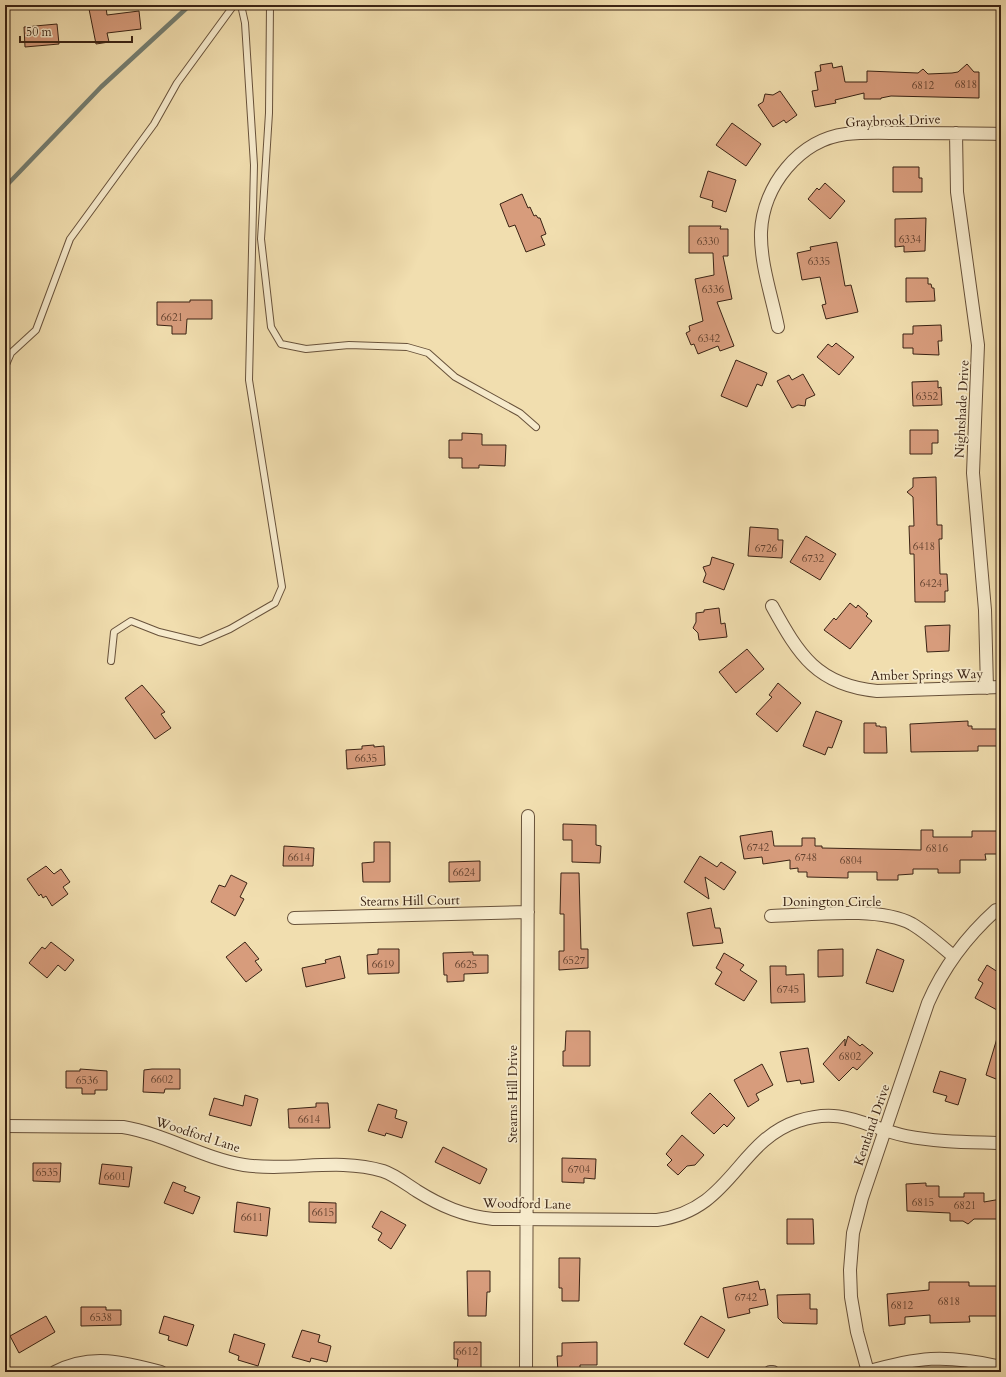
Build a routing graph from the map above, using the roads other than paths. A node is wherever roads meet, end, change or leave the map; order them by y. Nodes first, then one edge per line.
1 (234, 5) edge
2 (241, 5) edge
3 (270, 5) edge
4 (956, 134) junction
5 (1001, 134) edge
6 (778, 327) dead end
7 (5, 367) edge
8 (5, 422) edge
9 (536, 428) dead end
10 (5, 429) edge
11 (772, 606) dead end
12 (111, 661) dead end
13 (1001, 687) edge
14 (987, 688) junction
15 (528, 816) dead end
16 (996, 910) dead end
17 (528, 912) junction
18 (771, 916) dead end
19 (294, 918) dead end
20 (953, 956) junction
21 (5, 1126) edge
22 (885, 1129) junction
23 (997, 1143) dead end
24 (526, 1219) junction
25 (997, 1366) dead end
26 (55, 1372) edge
27 (161, 1372) edge
28 (526, 1372) edge
29 (770, 1372) edge
30 (773, 1372) edge
31 (867, 1372) edge

1 - 7 lane
2 - 12 lane
3 - 9 lane
4 - 5 street, Graybrook Drive
4 - 6 street, Graybrook Drive
4 - 14 street, Nightshade Drive
8 - 10 lane
11 - 14 street, Amber Springs Way
13 - 14 street, Amber Springs Way
15 - 17 street, Stearns Hill Drive
16 - 20 street, Kentland Drive
17 - 19 street, Stearns Hill Court
17 - 24 street, Stearns Hill Drive
18 - 20 street, Donington Circle
20 - 22 street, Kentland Drive
21 - 24 street, Woodford Lane
22 - 23 street, Woodford Lane
22 - 24 street, Woodford Lane
22 - 31 street, Kentland Drive
24 - 28 street, Stearns Hill Drive
25 - 31 street
26 - 27 street
29 - 30 street

